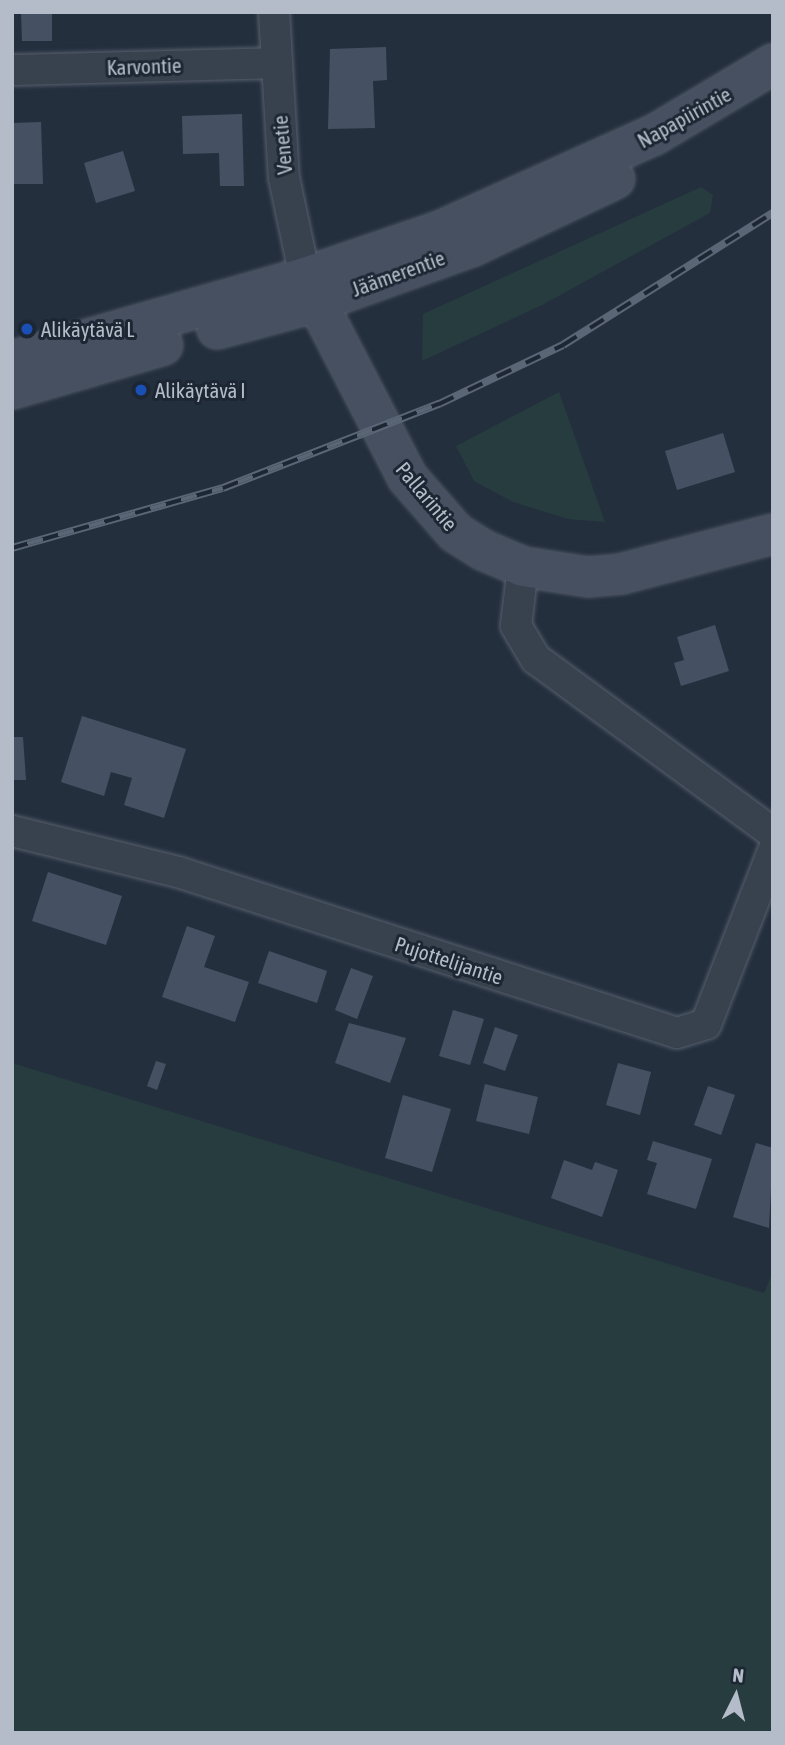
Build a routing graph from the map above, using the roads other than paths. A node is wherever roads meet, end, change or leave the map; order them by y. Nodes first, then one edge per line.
1 (274, 12) edge
2 (276, 63) junction
3 (12, 70) edge
4 (761, 72) edge
5 (592, 164) joint
6 (311, 290) junction
7 (12, 360) edge
8 (12, 389) edge
9 (773, 534) edge
10 (523, 567) junction
11 (12, 831) edge
12 (773, 833) edge
13 (773, 851) edge

1 - 2 street, Venetie
2 - 3 street, Karvontie
2 - 6 street, Venetie
4 - 5 main road, Napapiirintie
4 - 6 main road, Jäämerentie
5 - 6 main road, Jäämerentie
6 - 7 main road, Jäämerentie
6 - 8 main road, Jäämerentie
6 - 10 main road, Pallarintie
9 - 10 main road, Pallarintie
10 - 12 street
11 - 13 street, Pujottelijantie

